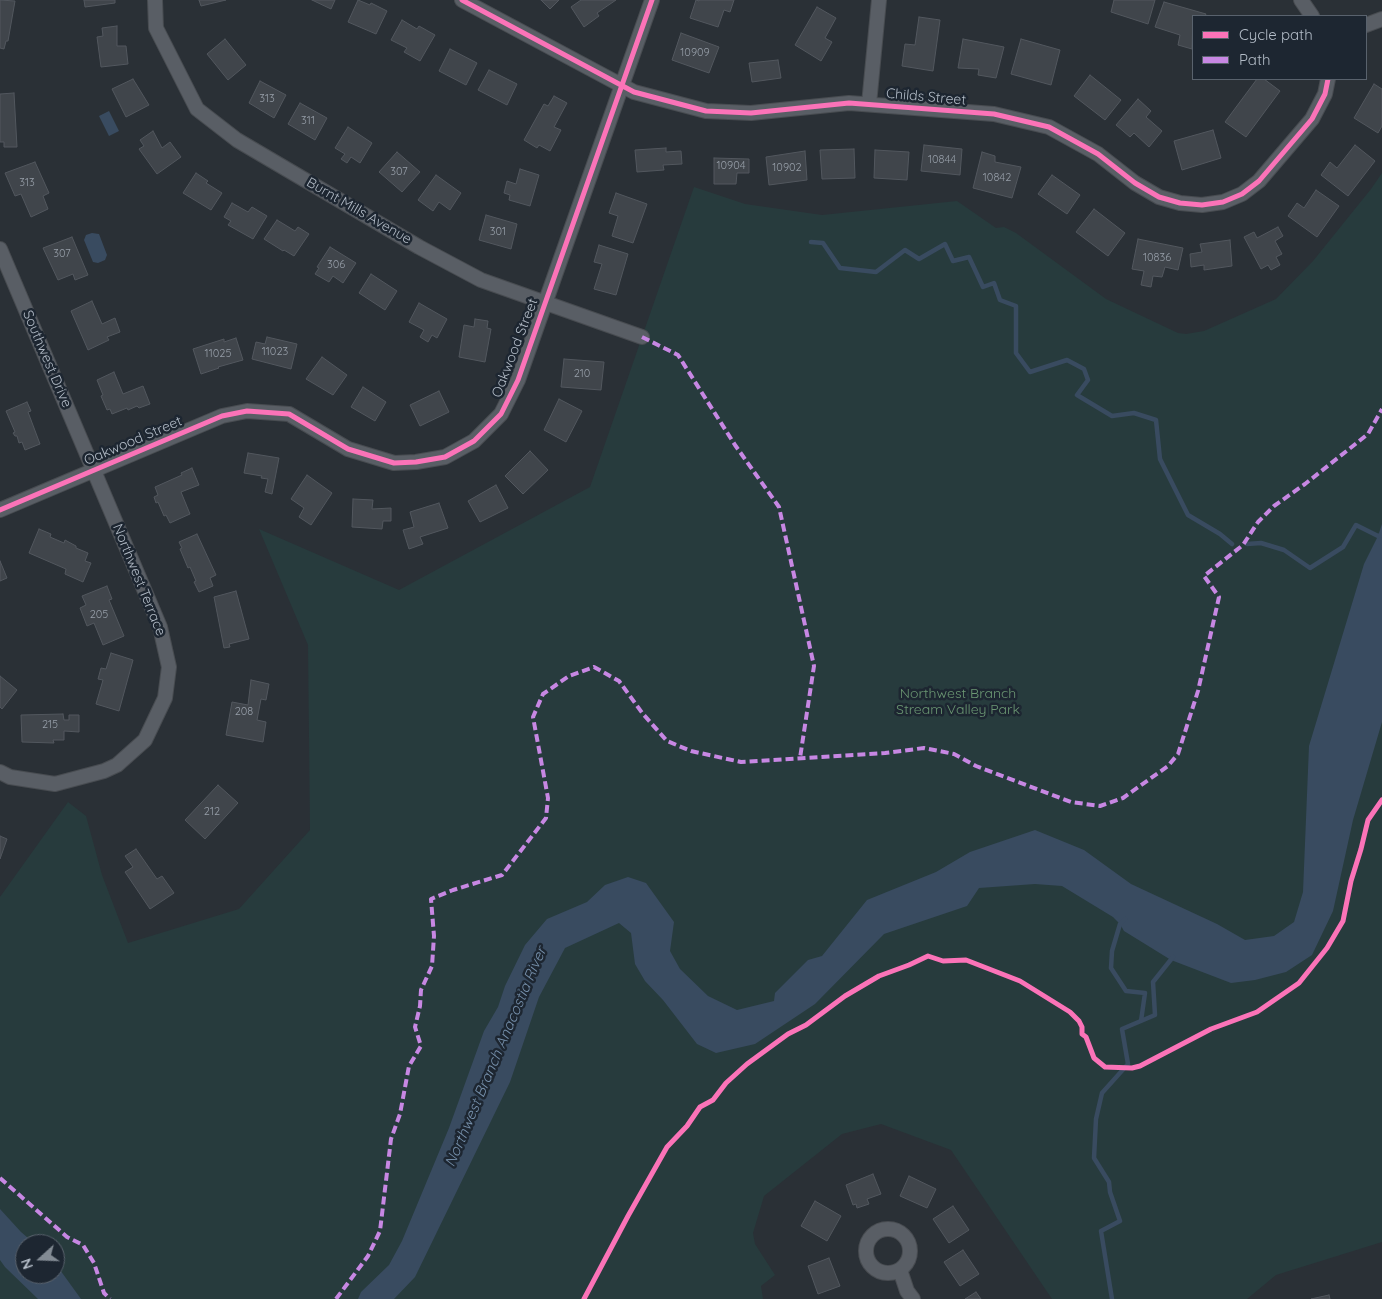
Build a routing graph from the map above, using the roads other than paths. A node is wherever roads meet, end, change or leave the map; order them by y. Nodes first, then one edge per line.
1 (154, 0) edge
2 (462, 0) edge
3 (652, 0) edge
4 (879, 0) edge
5 (1301, 0) edge
6 (1311, 15) edge
7 (1382, 19) edge
8 (1367, 25) edge
9 (1328, 80) edge
10 (622, 86) junction
11 (869, 104) junction
12 (0, 249) edge
13 (545, 303) junction
14 (642, 337) dead end
15 (94, 470) junction
16 (0, 510) edge
17 (0, 772) edge
18 (900, 1270) dead end
19 (913, 1299) edge

1 - 13 street, Burnt Mills Avenue
2 - 10 street, Childs Street
3 - 10 street, Oakwood Street
4 - 11 street
5 - 6 street
7 - 8 street
9 - 11 street, Childs Street
10 - 11 street, Childs Street
10 - 13 street, Oakwood Street
12 - 15 street, Southwest Drive
13 - 14 street, Burnt Mills Avenue
13 - 15 street, Oakwood Street
15 - 16 street, Oakwood Street
15 - 17 street, Northwest Terrace
18 - 19 street

